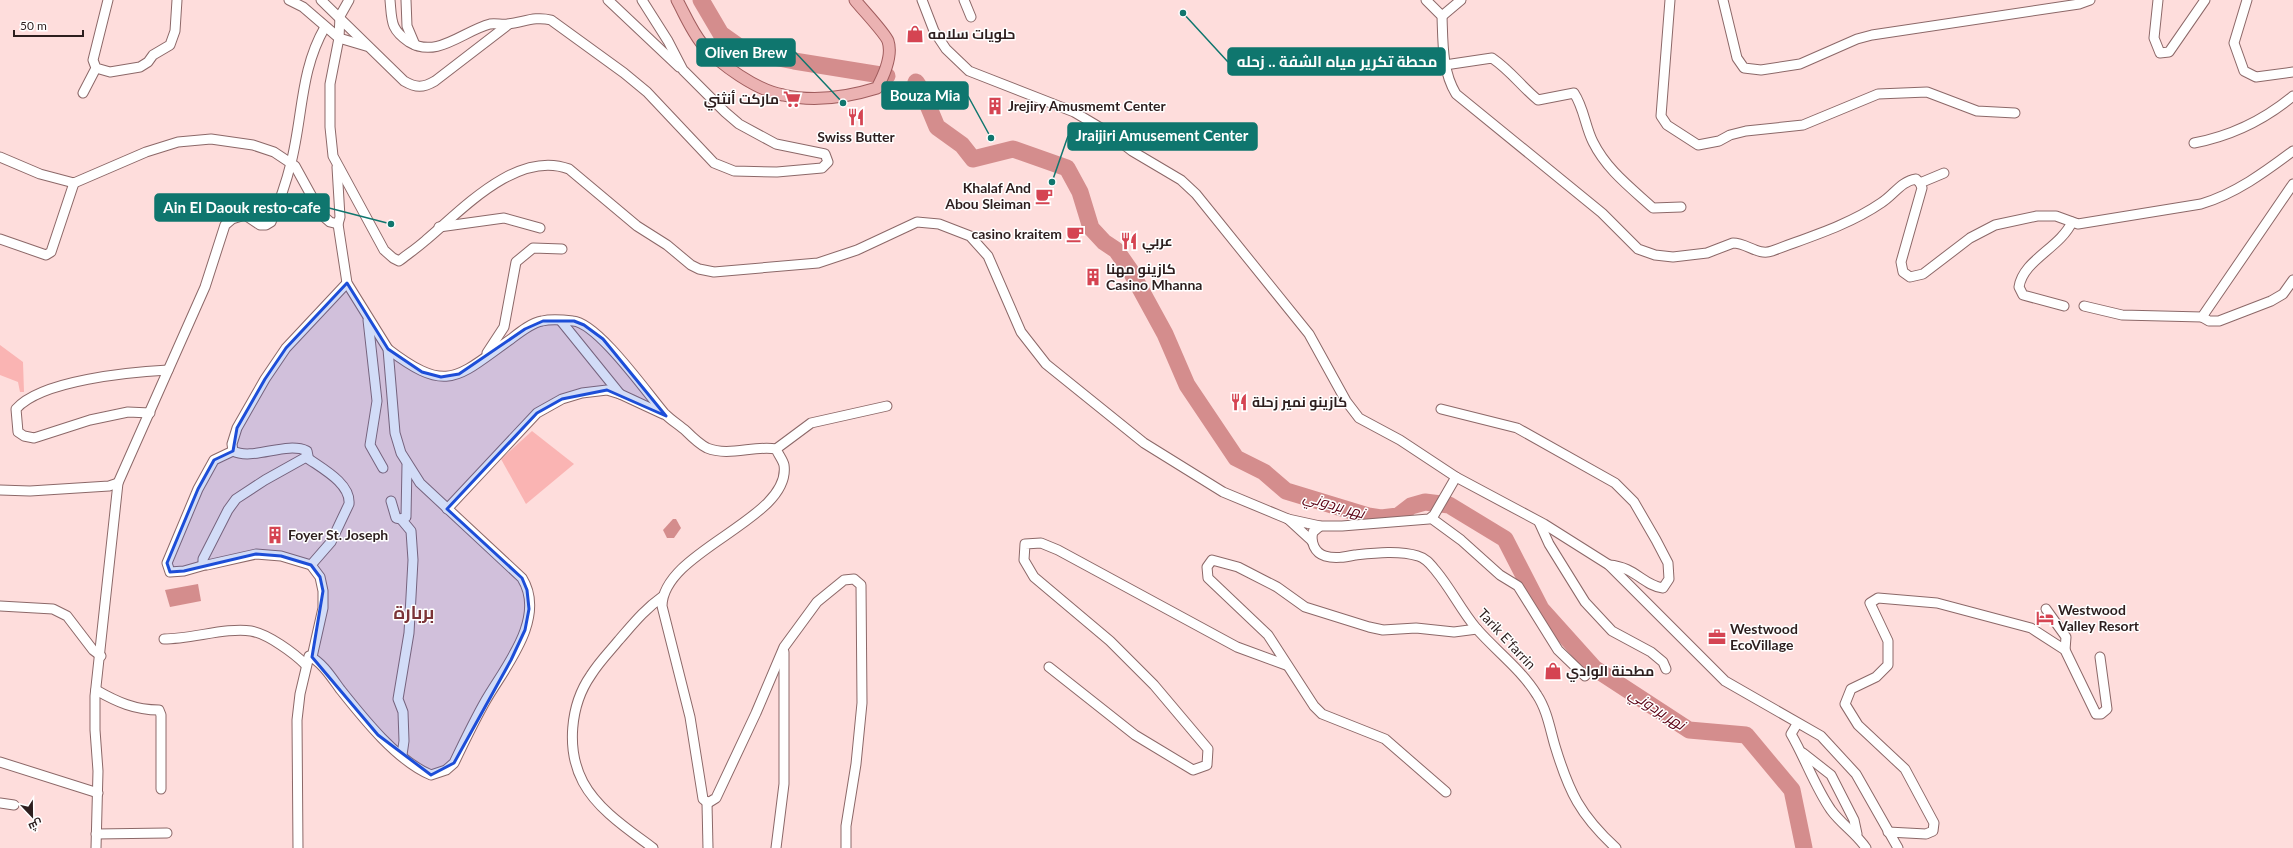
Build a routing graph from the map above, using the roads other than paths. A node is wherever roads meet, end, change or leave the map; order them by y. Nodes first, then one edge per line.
1 (108, 0) edge
2 (177, 0) edge
3 (288, 0) edge
4 (321, 0) edge
5 (349, 0) edge
6 (390, 0) edge
7 (406, 0) edge
8 (608, 0) edge
9 (642, 0) edge
10 (677, 0) edge
11 (922, 0) edge
12 (964, 0) edge
13 (1426, 0) edge
14 (1461, 0) edge
15 (1670, 0) edge
16 (1723, 0) edge
17 (2090, 0) edge
18 (2158, 0) edge
19 (2206, 0) edge
20 (2248, 0) edge
21 (857, 1) edge
22 (305, 4) edge
23 (340, 16) junction
24 (1442, 16) junction
25 (971, 17) dead end
26 (509, 24) junction
27 (325, 27) junction
28 (339, 38) junction
29 (366, 46) junction
30 (415, 46) junction
31 (1445, 64) junction
32 (96, 68) junction
33 (683, 70) junction
34 (2293, 72) edge
35 (83, 94) dead end
36 (2293, 96) edge
37 (2015, 113) dead end
38 (2194, 143) dead end
39 (2293, 151) edge
40 (0, 157) edge
41 (291, 163) junction
42 (336, 164) junction
43 (1944, 174) dead end
44 (1920, 182) junction
45 (74, 183) junction
46 (2293, 184) edge
47 (1682, 207) dead end
48 (2072, 222) junction
49 (338, 224) junction
50 (439, 227) junction
51 (540, 228) dead end
52 (0, 239) edge
53 (562, 249) dead end
54 (2293, 280) edge
55 (347, 283) junction
56 (2064, 306) dead end
57 (2084, 306) dead end
58 (2202, 316) junction
59 (368, 318) junction
60 (561, 321) junction
61 (388, 349) junction
62 (484, 358) junction
63 (168, 370) junction
64 (620, 394) junction
65 (888, 406) dead end
66 (1441, 409) dead end
67 (150, 413) junction
68 (666, 416) junction
69 (776, 449) junction
70 (233, 451) junction
71 (306, 457) junction
72 (407, 463) junction
73 (384, 468) dead end
74 (1456, 477) junction
75 (118, 483) junction
76 (0, 490) edge
77 (391, 501) dead end
78 (446, 509) junction
79 (1435, 513) junction
80 (401, 519) junction
81 (1288, 520) junction
82 (1539, 522) junction
83 (1320, 526) junction
84 (1312, 541) junction
85 (205, 565) junction
86 (311, 565) junction
87 (1609, 565) junction
88 (662, 597) junction
89 (0, 606) edge
90 (2046, 609) dead end
91 (1477, 629) junction
92 (164, 639) dead end
93 (784, 647) junction
94 (2065, 650) junction
95 (101, 656) junction
96 (312, 657) junction
97 (2100, 657) dead end
98 (1286, 664) junction
99 (306, 665) junction
100 (1049, 667) dead end
101 (1666, 669) dead end
102 (1585, 676) dead end
103 (96, 690) junction
104 (1797, 724) junction
105 (1801, 751) junction
106 (402, 755) junction
107 (0, 762) edge
108 (161, 789) dead end
109 (1446, 792) dead end
110 (98, 793) junction
111 (0, 803) edge
112 (707, 803) junction
113 (14, 805) dead end
114 (1888, 832) junction
115 (167, 833) dead end
116 (96, 834) junction
117 (1857, 834) junction
118 (96, 848) edge
119 (298, 848) edge
120 (653, 848) edge
121 (708, 848) edge
122 (776, 848) edge
123 (846, 848) edge
124 (1616, 848) edge
125 (1866, 848) edge
126 (1898, 848) edge

1 - 32 street
2 - 32 street
3 - 22 street
4 - 23 street
5 - 23 street
6 - 30 street
7 - 30 street
8 - 33 street
9 - 33 street
10 - 21 main road
11 - 74 street
12 - 25 street
13 - 24 street
14 - 24 street
15 - 37 street
16 - 17 street
18 - 19 street
20 - 34 street
22 - 27 street
23 - 28 street
23 - 29 street
24 - 31 street
26 - 29 street
26 - 30 street
26 - 33 street
27 - 28 street
27 - 41 street
28 - 29 street
28 - 42 street
31 - 44 street
31 - 47 street
32 - 35 street
36 - 38 street
39 - 48 street
40 - 45 street
41 - 45 street
41 - 49 street
41 - 63 street
42 - 49 street
42 - 50 street
43 - 44 street
44 - 48 street
45 - 52 street
46 - 58 street
48 - 56 street
49 - 55 street
50 - 51 street
50 - 81 street
53 - 62 street
54 - 58 street
55 - 59 street
55 - 70 street
57 - 58 street
59 - 61 street
59 - 73 street
60 - 62 street
60 - 64 street
60 - 68 street
61 - 62 street
61 - 72 street
63 - 67 street
63 - 67 street
64 - 68 street
64 - 78 street
65 - 69 street
66 - 87 street
67 - 75 street
68 - 69 street
69 - 88 street
70 - 71 street
70 - 85 street
71 - 85 street
71 - 86 street
72 - 78 street
72 - 80 street
74 - 79 street
74 - 82 street
75 - 76 street
75 - 95 street
77 - 80 street
78 - 106 street
79 - 83 street
79 - 102 street
80 - 106 street
81 - 83 street
81 - 84 street, Tarik E'farrin
82 - 87 street
82 - 101 street
83 - 84 street
84 - 91 street, Tarik E'farrin
85 - 86 street
86 - 96 street
87 - 104 street
88 - 112 street
88 - 120 street
89 - 95 street
90 - 94 street
91 - 98 street
91 - 124 street, Tarik E'farrin
92 - 99 street
93 - 112 street
93 - 122 street
93 - 123 street
94 - 97 street
94 - 114 street
95 - 103 street
96 - 99 street
96 - 106 street
98 - 100 street
98 - 109 street
99 - 119 street
103 - 108 street
103 - 110 street
104 - 105 street
104 - 114 street
105 - 117 street
105 - 117 street
107 - 110 street
110 - 116 street
111 - 113 street
112 - 121 street
114 - 126 street
115 - 116 street
116 - 118 street
117 - 125 street

